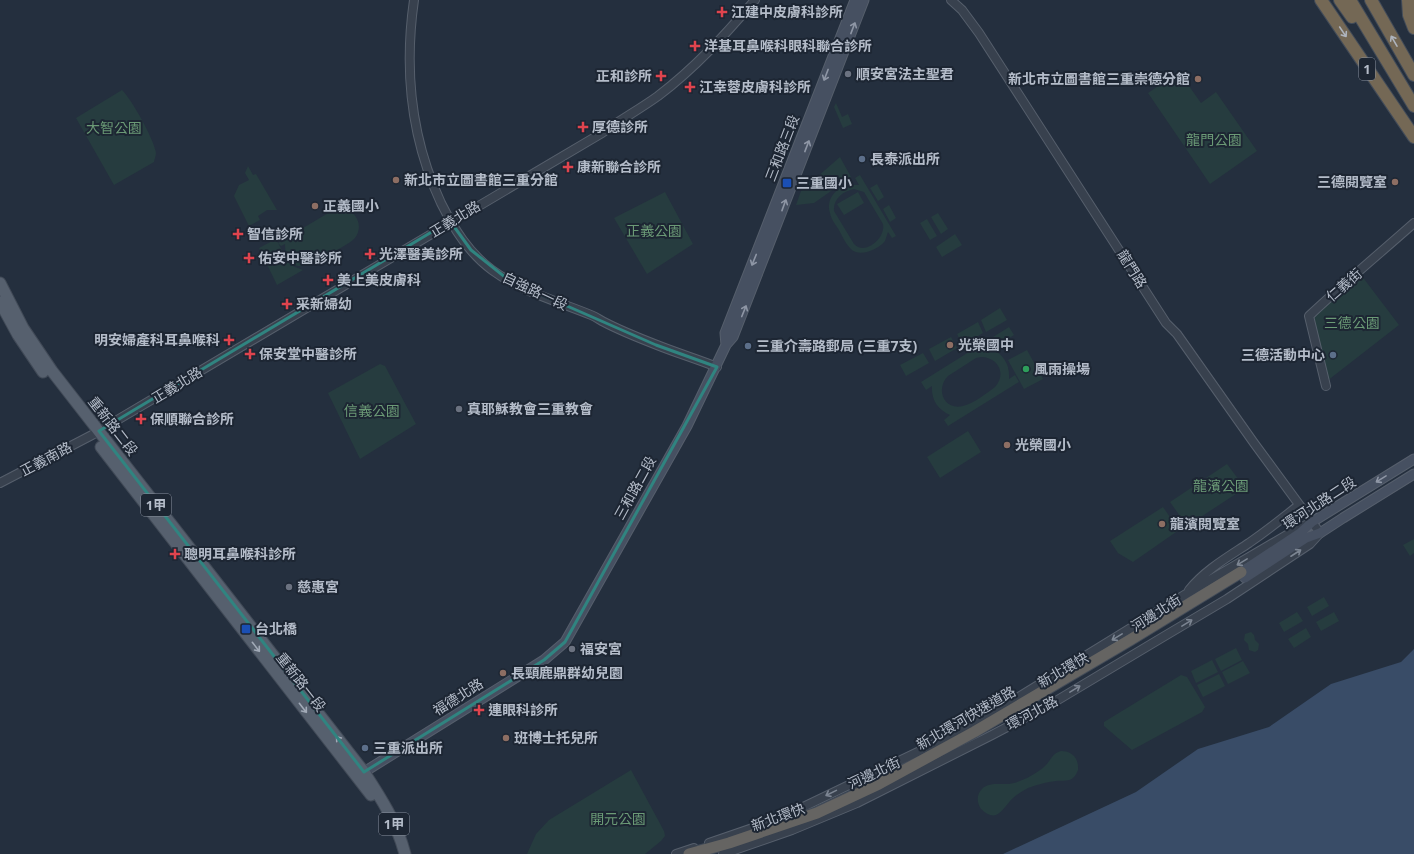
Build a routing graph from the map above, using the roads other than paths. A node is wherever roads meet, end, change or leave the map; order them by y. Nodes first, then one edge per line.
1 (414, 0) edge
2 (755, 0) edge
3 (855, 0) edge
4 (864, 0) edge
5 (951, 0) edge
6 (1321, 0) edge
7 (1340, 0) edge
8 (1350, 0) edge
9 (1371, 0) edge
10 (1408, 0) edge
11 (1414, 8) edge
12 (1414, 28) edge
13 (1414, 75) edge
14 (1406, 94) junction
15 (1414, 106) edge
16 (1414, 137) edge
17 (792, 183) joint
18 (779, 195) joint
19 (450, 222) junction
20 (1414, 223) edge
21 (0, 283) edge
22 (0, 302) edge
23 (726, 345) junction
24 (716, 367) junction
25 (1326, 386) dead end
26 (95, 433) junction
27 (1414, 459) edge
28 (1414, 474) edge
29 (0, 483) edge
30 (1299, 505) junction
31 (1312, 522) junction
32 (1320, 533) junction
33 (1243, 575) junction
34 (210, 581) junction
35 (1186, 594) junction
36 (565, 642) joint
37 (364, 772) junction
38 (376, 797) junction
39 (397, 854) edge
40 (404, 854) edge
41 (676, 854) edge
42 (689, 854) edge
43 (716, 854) edge
44 (723, 854) edge

1 - 19 street, 自強路一段
2 - 19 street, 正義北路
3 -> 18 main road, 三和路三段
17 -> 4 main road, 三和路三段
5 - 30 street, 龍門路
6 -> 16 highway, 1
7 - 14 highway
8 - 14 highway, 1
13 -> 9 highway
10 - 11 highway
10 - 12 highway
14 - 15 highway, 1
23 -> 17 main road, 三和路二段
18 -> 23 main road, 三和路二段
19 - 24 street, 自強路一段
19 - 26 street, 正義北路
20 - 25 street, 仁義街
21 - 26 main road, 重新路二段 / 1甲
22 - 26 main road, 重新路二段 / 1甲
23 - 24 main road, 三和路二段
24 - 36 main road, 三和路二段
26 - 29 street, 正義南路
26 - 34 main road, 重新路二段 / 1甲
27 -> 31 main road, 環河北路二段
28 - 32 main road, 環河北路二段
30 - 31 street, 龍門路
30 - 35 street, 河邊北街
31 - 32 street, 龍門路
31 - 33 main road, 環河北路二段
31 -> 35 street, 河邊北街
32 - 33 main road, 環河北路二段
44 -> 32 street, 環河北路
33 - 42 highway, 新北環河快速道路
33 - 43 highway, 新北環快
37 -> 34 main road, 重新路一段 / 1甲
34 -> 38 main road, 重新路一段 / 1甲
35 -> 41 street, 河邊北街
36 - 37 main road, 福德北路
37 - 38 main road, 重新路一段 / 1甲
38 - 39 main road, 1甲
38 - 40 main road, 1甲

